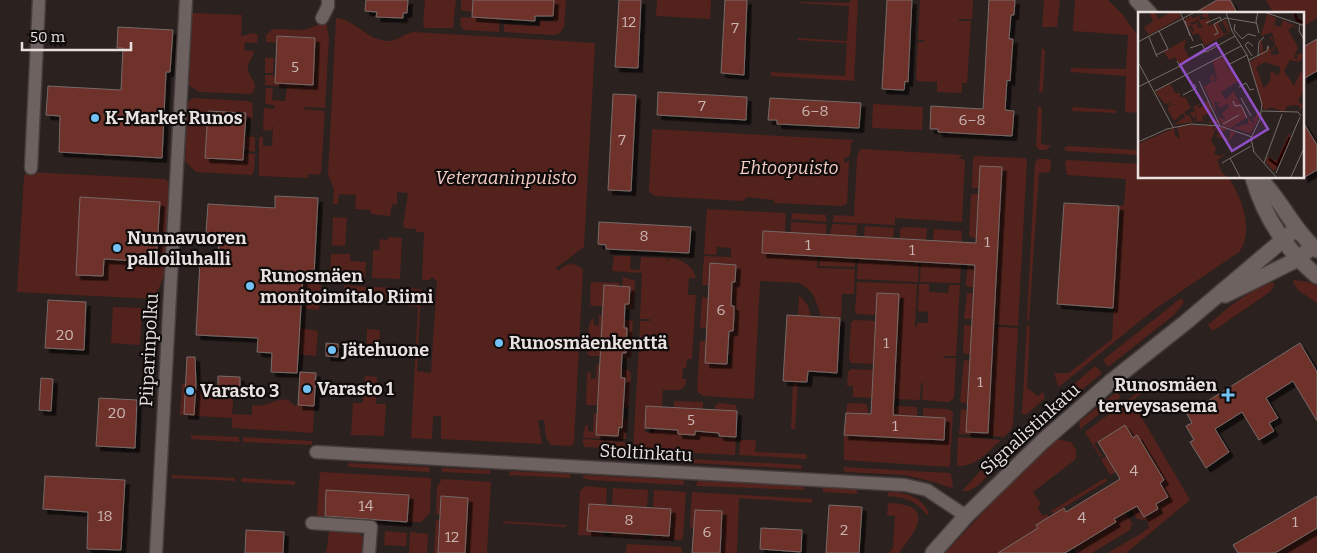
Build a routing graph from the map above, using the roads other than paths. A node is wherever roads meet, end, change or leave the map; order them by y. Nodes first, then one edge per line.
1 (38, 0) edge
2 (186, 0) edge
3 (328, 0) edge
4 (1137, 0) edge
5 (1148, 12) edge
6 (322, 18) dead end
7 (31, 168) dead end
8 (1253, 179) edge
9 (1260, 179) edge
10 (1297, 228) junction
11 (1282, 240) junction
12 (1315, 248) edge
13 (1298, 259) junction
14 (1317, 276) edge
15 (1208, 304) junction
16 (316, 452) dead end
17 (966, 516) junction
18 (312, 523) dead end
19 (156, 553) edge
20 (369, 553) edge
21 (933, 553) edge

1 - 7 street
2 - 19 street, Piiparinpolku
3 - 6 street
4 - 5 street
8 - 11 street
9 - 10 street
10 - 11 street, Signalistinkatu
10 - 12 street
11 - 13 street
11 - 15 street, Signalistinkatu
12 - 13 street, Signalistinkatu
13 - 14 street
13 - 15 street, Signalistinkatu
15 - 17 street, Signalistinkatu
16 - 17 street, Stoltinkatu
17 - 21 street, Signalistinkatu
18 - 20 street

